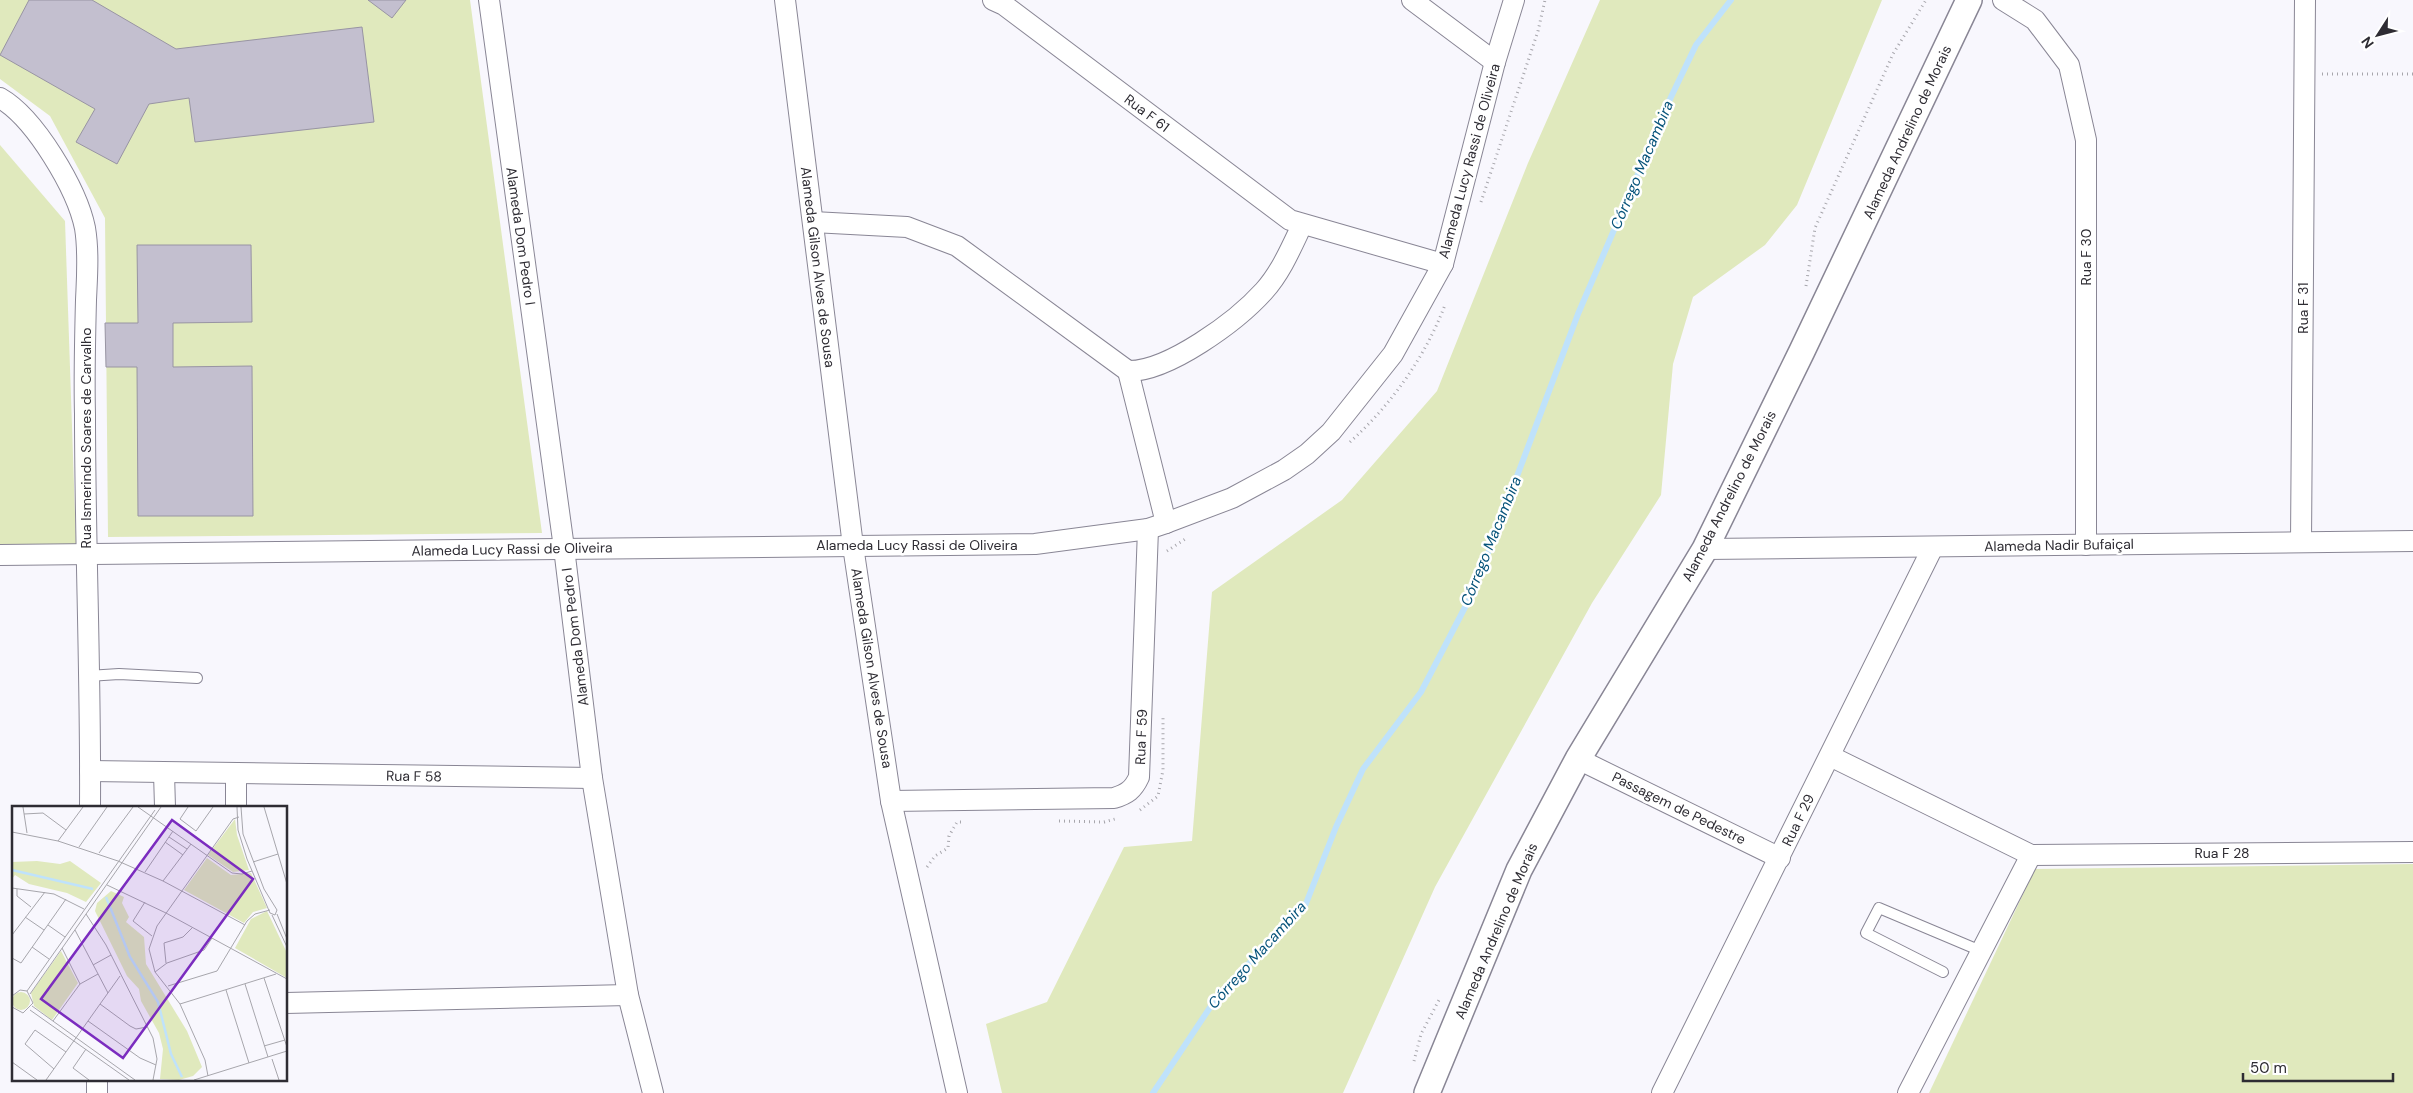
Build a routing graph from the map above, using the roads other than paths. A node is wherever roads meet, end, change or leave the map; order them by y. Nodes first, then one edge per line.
1 (489, 0) edge
2 (785, 0) edge
3 (993, 0) edge
4 (1412, 0) edge
5 (1514, 0) edge
6 (1969, 0) edge
7 (2003, 0) edge
8 (2305, 0) edge
9 (1494, 62) junction
10 (0, 98) edge
11 (813, 222) junction
12 (1302, 225) junction
13 (1443, 264) junction
14 (1128, 371) junction
15 (1157, 526) junction
16 (2413, 541) edge
17 (2301, 542) junction
18 (2086, 545) junction
19 (853, 546) junction
20 (1933, 546) junction
21 (564, 548) junction
22 (1705, 549) junction
23 (86, 554) junction
24 (0, 555) edge
25 (88, 676) junction
26 (197, 678) dead end
27 (1830, 756) junction
28 (1578, 759) junction
29 (90, 772) junction
30 (164, 772) junction
31 (236, 774) junction
32 (592, 778) junction
33 (892, 801) junction
34 (90, 806) edge
35 (165, 806) edge
36 (236, 806) edge
37 (2413, 852) edge
38 (2031, 855) junction
39 (1780, 858) junction
40 (1981, 951) junction
41 (1943, 972) dead end
42 (628, 995) junction
43 (288, 1003) edge
44 (97, 1080) edge
45 (97, 1093) edge
46 (653, 1093) edge
47 (957, 1093) edge
48 (1427, 1093) edge
49 (1662, 1093) edge
50 (1908, 1093) edge

1 - 21 street, Alameda Dom Pedro I
2 - 11 street, Alameda Gilson Alves de Sousa
3 - 12 street, Rua F 61
4 - 9 street
5 - 9 street, Alameda Lucy Rassi de Oliveira
6 - 22 street, Alameda Andrelino de Morais
7 - 18 street, Rua F 30
8 - 17 street, Rua F 31
9 - 13 street, Alameda Lucy Rassi de Oliveira
10 - 23 street, Rua Ismerindo Soares de Carvalho
11 - 14 street
11 - 19 street, Alameda Gilson Alves de Sousa
12 - 13 street, Rua F 61
12 - 14 street
13 - 15 street, Alameda Lucy Rassi de Oliveira
14 - 15 street
15 - 19 street, Alameda Lucy Rassi de Oliveira
15 - 33 street, Rua F 59
16 - 17 street, Alameda Nadir Bufaiçal
17 - 18 street, Alameda Nadir Bufaiçal
18 - 20 street, Alameda Nadir Bufaiçal
19 - 21 street, Alameda Lucy Rassi de Oliveira
19 - 33 street, Alameda Gilson Alves de Sousa
20 - 22 street, Alameda Nadir Bufaiçal
20 - 27 street, Rua F 29
21 - 23 street, Alameda Lucy Rassi de Oliveira
21 - 32 street, Alameda Dom Pedro I
22 - 28 street, Alameda Andrelino de Morais
23 - 24 street, Alameda Lucy Rassi de Oliveira
23 - 25 street, Rua Ismerindo Soares de Carvalho
25 - 26 lane
25 - 29 street, Rua Ismerindo Soares de Carvalho
27 - 38 street, Rua F 28
27 - 39 street, Rua F 29
28 - 39 street, Passagem de Pedestre
28 - 48 street, Alameda Andrelino de Morais
29 - 30 street, Rua F 58
29 - 34 street, Rua Ismerindo Soares de Carvalho
30 - 31 street, Rua F 58
30 - 35 street
31 - 32 street, Rua F 58
31 - 36 street
32 - 42 street, Alameda Dom Pedro I
33 - 47 street, Alameda Gilson Alves de Sousa
37 - 38 street, Rua F 28
38 - 40 street
39 - 49 street, Rua F 29
40 - 41 lane
40 - 50 street
42 - 43 street
42 - 46 street, Alameda Dom Pedro I
44 - 45 street

